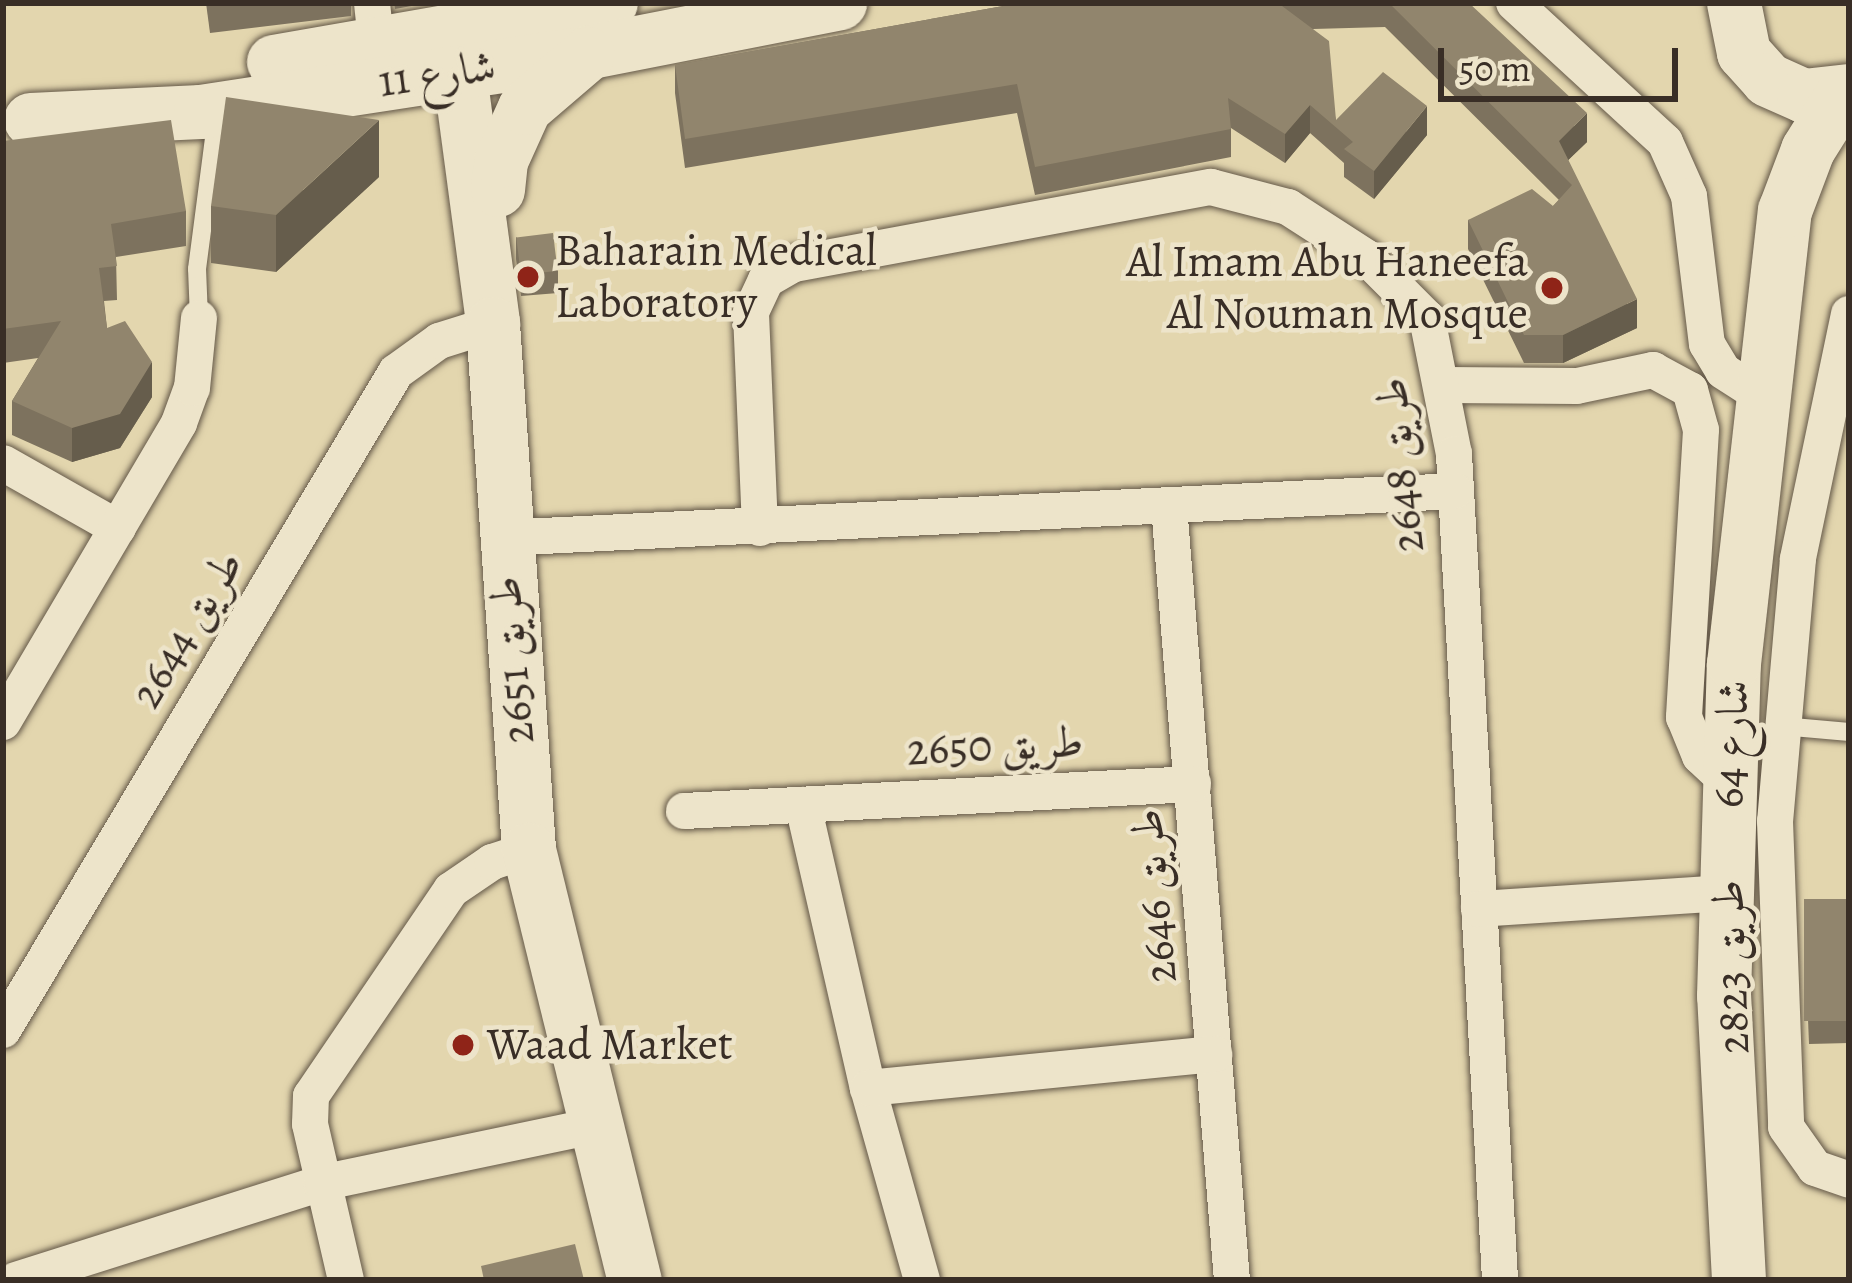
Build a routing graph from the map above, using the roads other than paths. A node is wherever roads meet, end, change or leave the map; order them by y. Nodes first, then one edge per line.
1 (840, 3) edge
2 (1514, 3) edge
3 (1695, 3) edge
4 (374, 22) edge
5 (601, 27) edge
6 (1741, 36) edge
7 (472, 49) junction
8 (332, 88) junction
9 (1847, 92) edge
10 (218, 108) junction
11 (17, 122) edge
12 (484, 184) junction
13 (1786, 211) junction
14 (1849, 314) edge
15 (199, 318) joint
16 (493, 324) junction
17 (1844, 353) edge
18 (1446, 385) junction
19 (1765, 398) junction
20 (3, 463) edge
21 (1454, 491) junction
22 (1168, 506) junction
23 (118, 528) junction
24 (760, 528) junction
25 (502, 538) junction
26 (3, 722) edge
27 (1782, 726) junction
28 (1849, 732) edge
29 (1727, 781) junction
30 (1193, 784) junction
31 (803, 805) junction
32 (684, 811) dead end
33 (529, 850) junction
34 (1726, 892) junction
35 (1479, 909) junction
36 (3, 1030) edge
37 (1214, 1054) junction
38 (868, 1088) junction
39 (598, 1125) junction
40 (1849, 1180) edge
41 (321, 1183) junction
42 (16, 1280) edge
43 (346, 1280) edge
44 (635, 1280) edge
45 (922, 1280) edge
46 (1232, 1280) edge
47 (1501, 1280) edge
48 (1739, 1280) edge

1 - 5 street, شارع 11
2 - 19 street
3 - 6 street
4 - 7 street, شارع 11
4 - 11 street, شارع 11
5 - 7 street, شارع 11
5 - 12 street
6 - 9 street
6 - 13 street, شارع 64
7 - 8 street, شارع 11
7 - 12 street, طريق 2651
8 - 10 street, شارع 11
8 - 12 street
9 - 13 street, شارع 64
10 - 11 street, شارع 11
10 - 15 lane
12 - 16 street, طريق 2651
13 - 19 street, شارع 64
14 - 17 street, طريق 2823
15 - 23 street
16 - 25 street, طريق 2651
16 - 36 street, طريق 2644
17 - 27 street, طريق 2823
18 - 21 street, طريق 2648
18 - 24 street, طريق 2648
18 - 29 street
19 - 29 street, شارع 64
20 - 23 street
21 - 22 street
21 - 35 street, طريق 2648
22 - 24 street
22 - 30 street, طريق 2646
23 - 26 street
24 - 25 street
25 - 33 street, طريق 2651
27 - 28 lane
27 - 40 street, طريق 2823
29 - 34 street, شارع 64
30 - 31 street, طريق 2650
30 - 37 street, طريق 2646
31 - 32 street, طريق 2650
31 - 38 street
33 - 39 street, طريق 2651
33 - 41 street
34 - 35 street
34 - 48 street, شارع 64
35 - 47 street, طريق 2648
37 - 38 street
37 - 46 street, طريق 2646
38 - 45 street
39 - 41 street
39 - 44 street, طريق 2651
41 - 42 street
41 - 43 street

